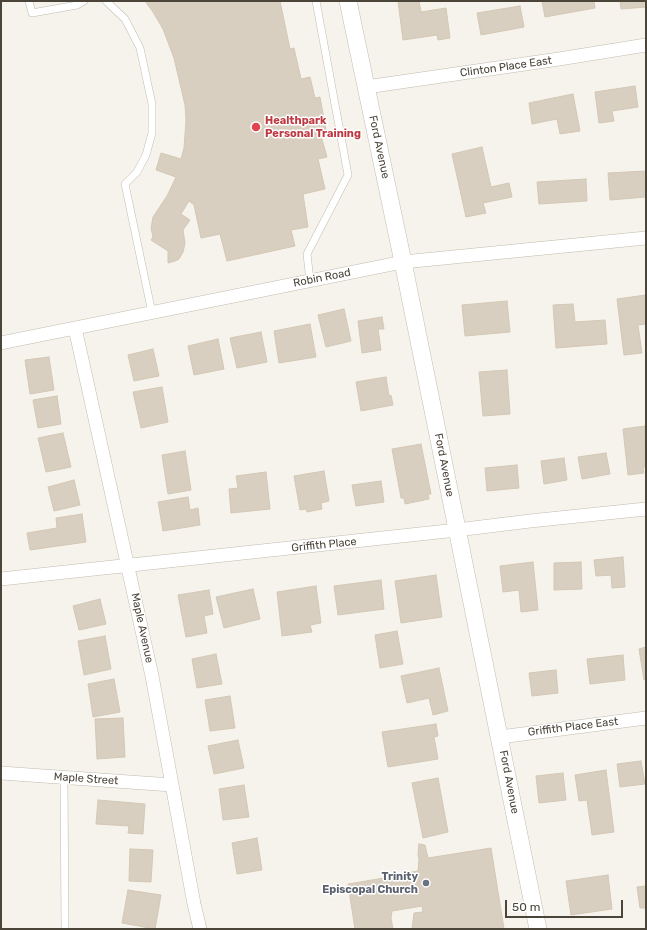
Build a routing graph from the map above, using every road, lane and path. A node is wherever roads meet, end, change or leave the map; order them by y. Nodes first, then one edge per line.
1 (29, 1) edge
2 (84, 1) edge
3 (106, 1) edge
4 (316, 1) edge
5 (348, 1) edge
6 (646, 45) edge
7 (366, 87) junction
8 (646, 238) edge
9 (403, 262) junction
10 (310, 281) junction
11 (152, 313) junction
12 (75, 328) junction
13 (1, 343) edge
14 (646, 509) edge
15 (457, 530) junction
16 (128, 566) junction
17 (1, 579) edge
18 (646, 718) edge
19 (500, 737) junction
20 (1, 773) edge
21 (64, 777) junction
22 (172, 785) junction
23 (65, 929) edge
24 (200, 929) edge
25 (538, 929) edge

1 - 2 lane
3 - 11 lane
4 - 10 lane
5 - 7 street, Ford Avenue
6 - 7 street, Clinton Place East
7 - 9 street, Ford Avenue
8 - 9 street, Robin Road
9 - 10 street, Robin Road
9 - 15 street, Ford Avenue
10 - 11 street, Robin Road
11 - 12 street, Robin Road
12 - 13 street, Robin Road
12 - 16 street, Maple Avenue
14 - 15 street, Griffith Place
15 - 16 street, Griffith Place
15 - 19 street, Ford Avenue
16 - 17 street, Griffith Place
16 - 22 street, Maple Avenue
18 - 19 street, Griffith Place East
19 - 25 street, Ford Avenue
20 - 21 street, Maple Street
21 - 22 street, Maple Street
21 - 23 lane
22 - 24 street, Maple Avenue

